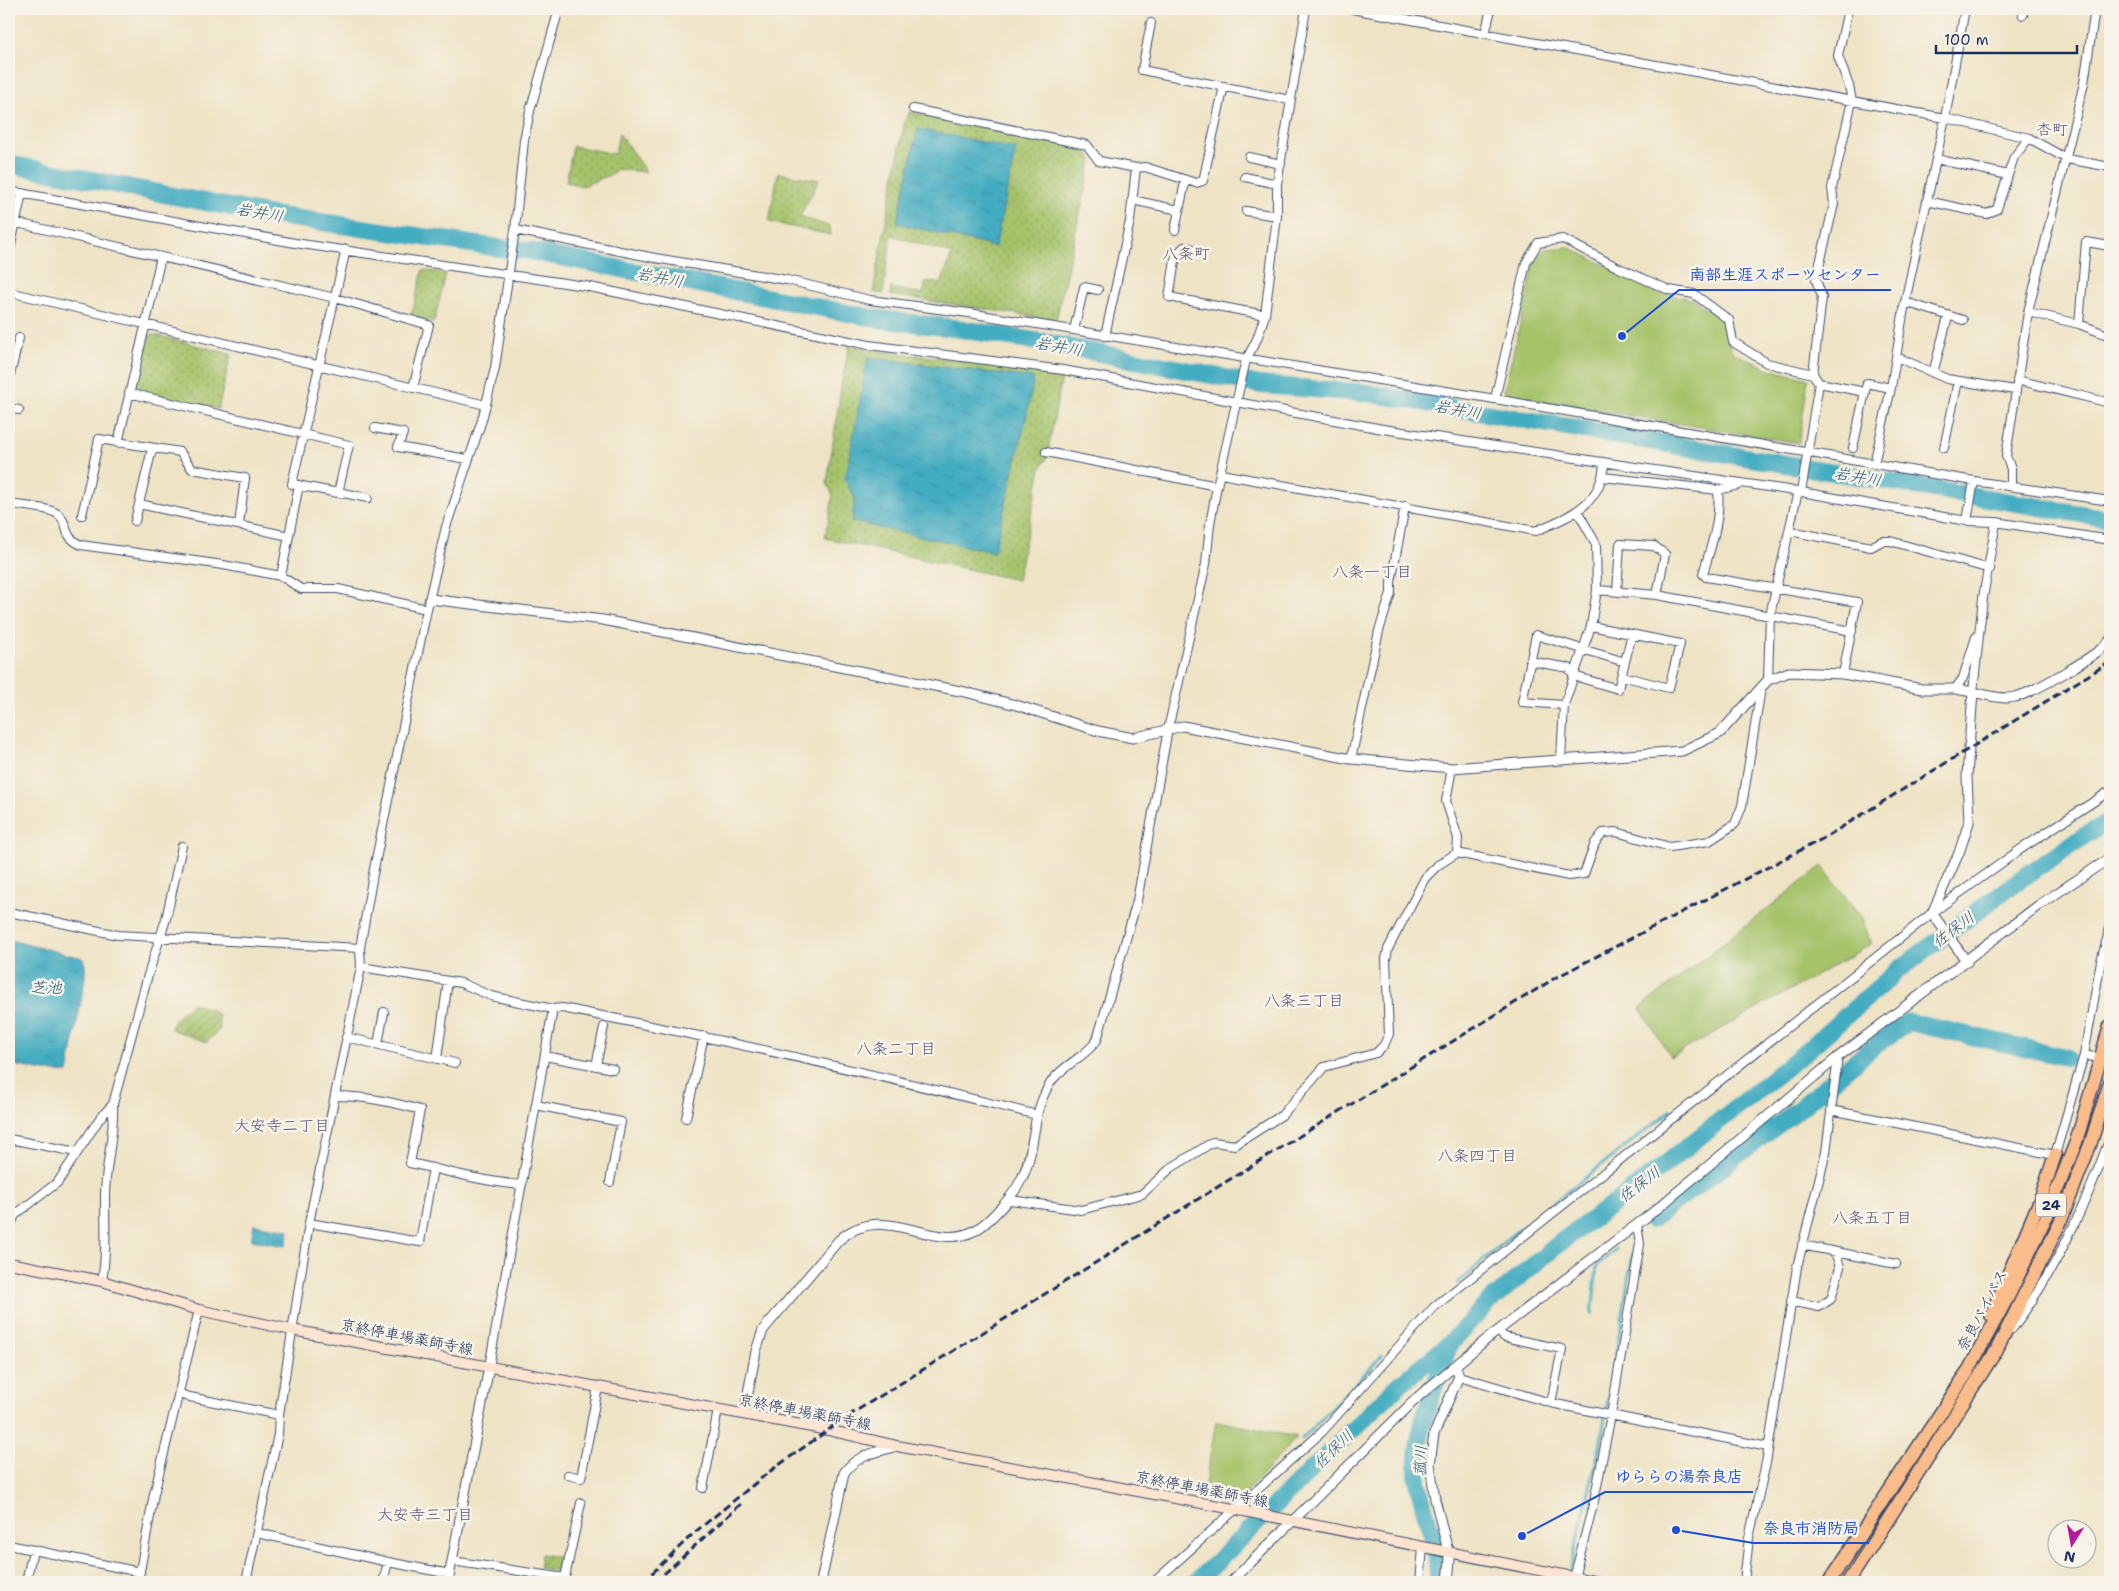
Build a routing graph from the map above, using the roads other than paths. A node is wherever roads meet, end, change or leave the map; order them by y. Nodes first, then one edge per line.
1 (558, 9) edge
2 (1306, 9) edge
3 (1352, 9) edge
4 (1491, 9) edge
5 (1848, 9) edge
6 (1965, 9) edge
7 (2095, 9) edge
8 (1151, 23) dead end
9 (1485, 34) junction
10 (1224, 86) junction
11 (1290, 100) junction
12 (1852, 101) junction
13 (913, 108) dead end
14 (1945, 118) junction
15 (2029, 138) junction
16 (1249, 157) dead end
17 (1936, 159) junction
18 (2067, 159) junction
19 (1280, 164) junction
20 (2110, 167) edge
21 (1136, 168) junction
22 (2008, 174) junction
23 (1245, 177) dead end
24 (1185, 182) junction
25 (1277, 184) junction
26 (9, 191) edge
27 (22, 193) junction
28 (1132, 200) junction
29 (1927, 200) junction
30 (1179, 210) junction
31 (1246, 211) dead end
32 (1277, 216) junction
33 (12, 222) edge
34 (1175, 230) dead end
35 (515, 233) junction
36 (2110, 246) edge
37 (346, 249) junction
38 (1192, 249) dead end
39 (9, 254) edge
40 (161, 257) junction
41 (510, 271) junction
42 (1098, 290) dead end
43 (9, 292) edge
44 (335, 298) junction
45 (1905, 302) junction
46 (2028, 312) junction
47 (1265, 315) junction
48 (1963, 320) dead end
49 (1947, 321) dead end
50 (146, 324) junction
51 (2080, 324) junction
52 (1074, 330) junction
53 (1105, 336) junction
54 (2110, 336) edge
55 (19, 338) dead end
56 (1897, 357) junction
57 (1246, 362) junction
58 (319, 365) junction
59 (1933, 373) junction
60 (1813, 374) junction
61 (9, 380) edge
62 (2016, 380) junction
63 (1958, 381) junction
64 (1819, 383) junction
65 (413, 388) junction
66 (1891, 388) junction
67 (2015, 390) junction
68 (1864, 392) junction
69 (129, 393) junction
70 (1238, 398) junction
71 (1494, 399) junction
72 (2110, 403) edge
73 (486, 405) junction
74 (9, 408) edge
75 (19, 410) dead end
76 (375, 428) dead end
77 (303, 434) junction
78 (118, 443) junction
79 (152, 448) junction
80 (1853, 448) dead end
81 (1944, 448) dead end
82 (1046, 452) dead end
83 (1806, 455) junction
84 (467, 460) junction
85 (1604, 464) junction
86 (1874, 464) junction
87 (1221, 474) junction
88 (1603, 476) junction
89 (1973, 483) junction
90 (1746, 484) junction
91 (299, 486) junction
92 (1217, 486) junction
93 (2011, 486) junction
94 (1718, 490) junction
95 (1800, 490) junction
96 (338, 492) junction
97 (368, 498) dead end
98 (2110, 501) edge
99 (9, 504) edge
100 (139, 504) junction
101 (1405, 506) junction
102 (1578, 512) junction
103 (82, 515) dead end
104 (1968, 517) junction
105 (135, 522) dead end
106 (1996, 522) junction
107 (239, 525) junction
108 (1790, 531) junction
109 (289, 536) junction
110 (2110, 540) edge
111 (1990, 570) junction
112 (281, 576) junction
113 (1776, 589) junction
114 (1597, 590) junction
115 (1617, 592) junction
116 (1657, 595) junction
117 (430, 599) junction
118 (427, 609) junction
119 (1770, 615) junction
120 (1980, 624) junction
121 (1591, 626) junction
122 (1852, 631) junction
123 (1632, 634) junction
124 (2110, 640) edge
125 (1583, 649) junction
126 (1530, 661) junction
127 (1625, 662) junction
128 (1843, 674) junction
129 (1574, 676) junction
130 (1622, 676) junction
131 (1768, 680) junction
132 (1761, 688) junction
133 (1955, 688) junction
134 (1974, 692) junction
135 (1564, 705) junction
136 (1168, 729) junction
137 (1351, 759) junction
138 (1561, 759) junction
139 (1452, 768) junction
140 (2110, 791) edge
141 (182, 846) dead end
142 (1457, 853) junction
143 (2110, 858) edge
144 (9, 912) edge
145 (1932, 914) junction
146 (2110, 928) edge
147 (158, 938) junction
148 (360, 948) junction
149 (1966, 961) junction
150 (360, 967) junction
151 (448, 981) junction
152 (553, 1009) junction
153 (384, 1012) dead end
154 (2110, 1026) edge
155 (604, 1027) dead end
156 (704, 1036) junction
157 (346, 1037) junction
158 (378, 1044) junction
159 (2084, 1055) junction
160 (545, 1056) junction
161 (1838, 1057) junction
162 (2094, 1057) dead end
163 (437, 1059) junction
164 (455, 1064) dead end
165 (596, 1066) junction
166 (613, 1069) dead end
167 (2110, 1082) edge
168 (335, 1096) junction
169 (113, 1104) junction
170 (536, 1105) junction
171 (1831, 1110) junction
172 (1037, 1115) junction
173 (686, 1118) dead end
174 (2110, 1138) edge
175 (9, 1139) edge
176 (77, 1152) junction
177 (2055, 1155) junction
178 (433, 1168) junction
179 (610, 1182) dead end
180 (522, 1185) junction
181 (1010, 1200) junction
182 (309, 1223) junction
183 (1637, 1224) junction
184 (9, 1229) edge
185 (1802, 1245) junction
186 (1835, 1252) junction
187 (9, 1263) edge
188 (1896, 1264) dead end
189 (102, 1281) junction
190 (1791, 1300) junction
191 (199, 1310) junction
192 (292, 1330) junction
193 (1498, 1331) junction
194 (1996, 1351) junction
195 (490, 1367) junction
196 (1457, 1371) junction
197 (1966, 1373) junction
198 (598, 1388) junction
199 (178, 1392) junction
200 (1551, 1403) junction
201 (718, 1410) junction
202 (744, 1414) junction
203 (279, 1415) junction
204 (1611, 1416) junction
205 (898, 1446) junction
206 (1768, 1447) junction
207 (568, 1475) dead end
208 (703, 1488) dead end
209 (581, 1503) dead end
210 (1238, 1510) junction
211 (1288, 1522) junction
212 (257, 1533) junction
213 (9, 1545) edge
214 (1425, 1549) junction
215 (33, 1550) junction
216 (1446, 1553) junction
217 (452, 1561) junction
218 (388, 1562) junction
219 (140, 1572) junction
220 (449, 1578) edge
221 (1574, 1578) junction
222 (565, 1580) edge
223 (26, 1582) edge
224 (138, 1582) edge
225 (246, 1582) edge
226 (383, 1582) edge
227 (821, 1582) edge
228 (1154, 1582) edge
229 (1231, 1582) edge
230 (1420, 1582) edge
231 (1448, 1582) edge
232 (1598, 1582) edge
233 (1744, 1582) edge
234 (1829, 1582) edge
235 (1848, 1582) edge

1 - 35 street
2 - 11 street
3 - 9 street
4 - 9 street
5 - 12 street
6 - 14 street
7 - 18 street
8 - 10 street
9 - 12 street
10 - 11 street
10 - 24 street
11 - 19 street
12 - 14 street
12 - 60 street
13 - 21 street
14 - 15 street
14 - 17 street
15 - 18 street
15 - 22 street
16 - 19 street
17 - 22 street
17 - 29 street
18 - 20 street
18 - 46 street
19 - 25 street
21 - 24 street
21 - 28 street
22 - 29 street
23 - 25 street
24 - 30 street
25 - 32 street
26 - 27 street
27 - 33 street
27 - 37 street
28 - 30 street
28 - 53 street
29 - 45 street
30 - 34 street
31 - 32 street
32 - 47 street
33 - 39 street
33 - 40 street
35 - 41 street
35 - 52 street
36 - 51 street
37 - 41 street
37 - 44 street
38 - 47 street
40 - 44 street
40 - 50 street
41 - 70 street
41 - 73 street
42 - 52 street
43 - 50 street
44 - 58 street
44 - 65 street
45 - 48 street
45 - 56 street
46 - 51 street
46 - 62 street
47 - 57 street
49 - 59 street
50 - 58 street
50 - 69 street
51 - 54 street
52 - 53 street
53 - 57 street
55 - 61 street
56 - 59 street
56 - 66 street
57 - 70 street
57 - 71 street
58 - 65 street
58 - 77 street
59 - 63 street
60 - 64 street
60 - 71 street
62 - 67 street
62 - 72 street
63 - 67 street
63 - 81 street
64 - 68 street
64 - 83 street
65 - 73 street
66 - 68 street
66 - 86 street
67 - 93 street
68 - 80 street
69 - 77 street
69 - 78 street
70 - 85 street
70 - 87 street
71 - 83 street
73 - 84 street
74 - 75 street
76 - 84 street
77 - 91 street
77 - 96 street
78 - 79 street
78 - 103 street
79 - 100 street
79 - 107 street
82 - 92 street
83 - 86 street
83 - 95 street
84 - 117 street
85 - 88 street
85 - 90 street
86 - 89 street
87 - 92 street
87 - 101 street
88 - 94 street
88 - 102 street
89 - 93 street
89 - 104 street
90 - 94 street
90 - 95 street
91 - 96 street
91 - 109 street
92 - 136 street
93 - 98 street
94 - 113 street
95 - 104 street
95 - 108 street
96 - 97 street
99 - 112 street
100 - 105 street
100 - 107 street
101 - 102 street
101 - 137 street
102 - 114 street
104 - 106 street
106 - 110 street
106 - 111 street
107 - 109 street
108 - 111 street
108 - 113 street
109 - 112 street
111 - 120 street
112 - 118 street
113 - 119 street
113 - 122 street
114 - 115 street
114 - 121 street
115 - 116 street
115 - 116 street
116 - 119 street
117 - 118 street
117 - 136 street
118 - 148 street
119 - 122 street
119 - 131 street
120 - 133 street
120 - 134 street
121 - 123 street
121 - 125 street
122 - 128 street
123 - 127 street
123 - 130 street
124 - 134 street
125 - 126 street
125 - 127 street
125 - 129 street
126 - 129 street
126 - 135 street
127 - 130 street
128 - 131 street
128 - 133 street
129 - 130 street
129 - 135 street
131 - 132 street
132 - 138 street
132 - 142 street
133 - 134 street
134 - 145 street
135 - 138 street
136 - 137 street
136 - 172 street
137 - 139 street
138 - 139 street
139 - 142 street
140 - 145 street
141 - 147 street
142 - 181 street
143 - 149 street
144 - 147 street
145 - 149 street
145 - 210 street
146 - 159 street
147 - 148 street
147 - 169 street
148 - 150 street
149 - 161 street
150 - 151 street
150 - 157 street
151 - 152 street
151 - 163 street
152 - 156 street
152 - 160 street
153 - 158 street
154 - 197 highway, 奈良バイパス / 24
155 - 165 street
156 - 172 street
156 - 173 street
157 - 158 street
157 - 168 street
158 - 163 street
159 - 162 street
159 - 177 street
160 - 165 street
160 - 170 street
161 - 171 street
161 - 183 street
163 - 164 street
165 - 166 street
167 - 194 highway, 奈良バイパス / 24
168 - 178 street
168 - 182 street
169 - 176 street
169 - 189 street
170 - 179 street
170 - 180 street
171 - 177 street
171 - 185 street
172 - 181 street
174 - 194 street
175 - 176 street
176 - 184 street
177 - 197 highway
178 - 180 street
178 - 182 street
180 - 195 street
181 - 202 street
182 - 192 street
183 - 193 street
183 - 204 street
185 - 186 street
185 - 190 street
186 - 188 street
186 - 190 street
187 - 189 main road, 京終停車場薬師寺線
189 - 191 main road, 京終停車場薬師寺線
190 - 206 street
191 - 192 main road, 京終停車場薬師寺線
191 - 199 street
192 - 195 main road, 京終停車場薬師寺線
192 - 203 street
193 - 196 street
193 - 200 street
194 - 235 highway, 奈良バイパス / 24
195 - 198 main road, 京終停車場薬師寺線
195 - 217 street
196 - 200 street
196 - 211 street
196 - 216 street
197 - 234 highway, 奈良バイパス / 24
198 - 201 main road, 京終停車場薬師寺線
198 - 207 street
199 - 203 street
199 - 219 street
200 - 204 street
201 - 202 main road, 京終停車場薬師寺線
201 - 208 street
202 - 205 main road, 京終停車場薬師寺線
203 - 212 street
204 - 206 street
204 - 221 street
205 - 210 main road, 京終停車場薬師寺線
205 - 227 street
206 - 233 street
209 - 222 street
210 - 211 main road, 京終停車場薬師寺線
210 - 228 street
211 - 214 main road, 京終停車場薬師寺線
211 - 229 street
212 - 218 street
212 - 225 street
213 - 215 street
214 - 216 main road, 京終停車場薬師寺線
214 - 230 street
215 - 219 street
215 - 223 street
216 - 221 main road, 京終停車場薬師寺線
216 - 231 street
217 - 220 street
217 - 222 street
218 - 220 street
218 - 226 street
219 - 224 street
221 - 232 main road, 京終停車場薬師寺線

